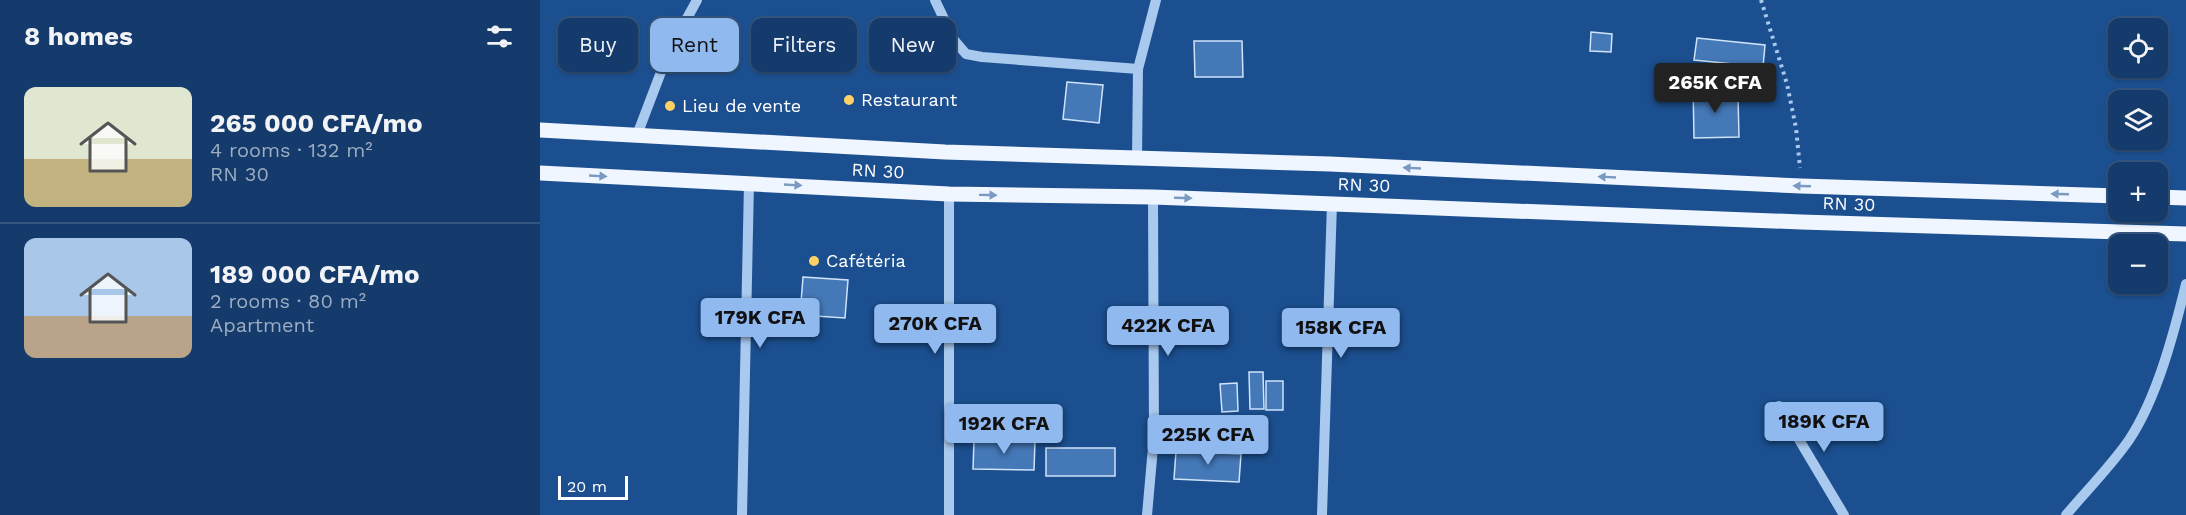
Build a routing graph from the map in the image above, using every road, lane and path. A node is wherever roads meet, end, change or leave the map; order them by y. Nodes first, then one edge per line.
1 (697, 0) edge
2 (935, 0) edge
3 (1156, 0) edge
4 (1761, 0) edge
5 (1138, 69) junction
6 (540, 130) edge
7 (637, 135) junction
8 (1137, 159) junction
9 (540, 173) edge
10 (749, 183) junction
11 (1801, 186) junction
12 (949, 194) junction
13 (2108, 196) edge
14 (1153, 197) junction
15 (2168, 197) edge
16 (2186, 198) edge
17 (1332, 203) junction
18 (2186, 234) edge
19 (2186, 284) edge
20 (1779, 406) dead end
21 (742, 515) edge
22 (949, 515) edge
23 (1147, 515) edge
24 (1322, 515) edge
25 (1844, 515) edge
26 (2066, 515) edge

1 - 7 street
2 - 5 street
3 - 5 street
4 - 11 path
5 - 8 street
6 - 7 main road, RN 30
7 - 8 main road, RN 30
11 -> 8 main road, RN 30
9 -> 10 main road, RN 30 / RN 30
10 -> 12 main road, RN 30 / RN 30
10 - 21 street
13 -> 11 main road, RN 30
12 -> 14 main road, RN 30 / RN 30
12 - 22 street
14 -> 17 main road, RN 30 / RN 30
14 - 23 street
15 - 16 main road
17 - 18 main road, RN 30 / RN 30
17 - 24 street
19 - 26 street
20 - 25 street

